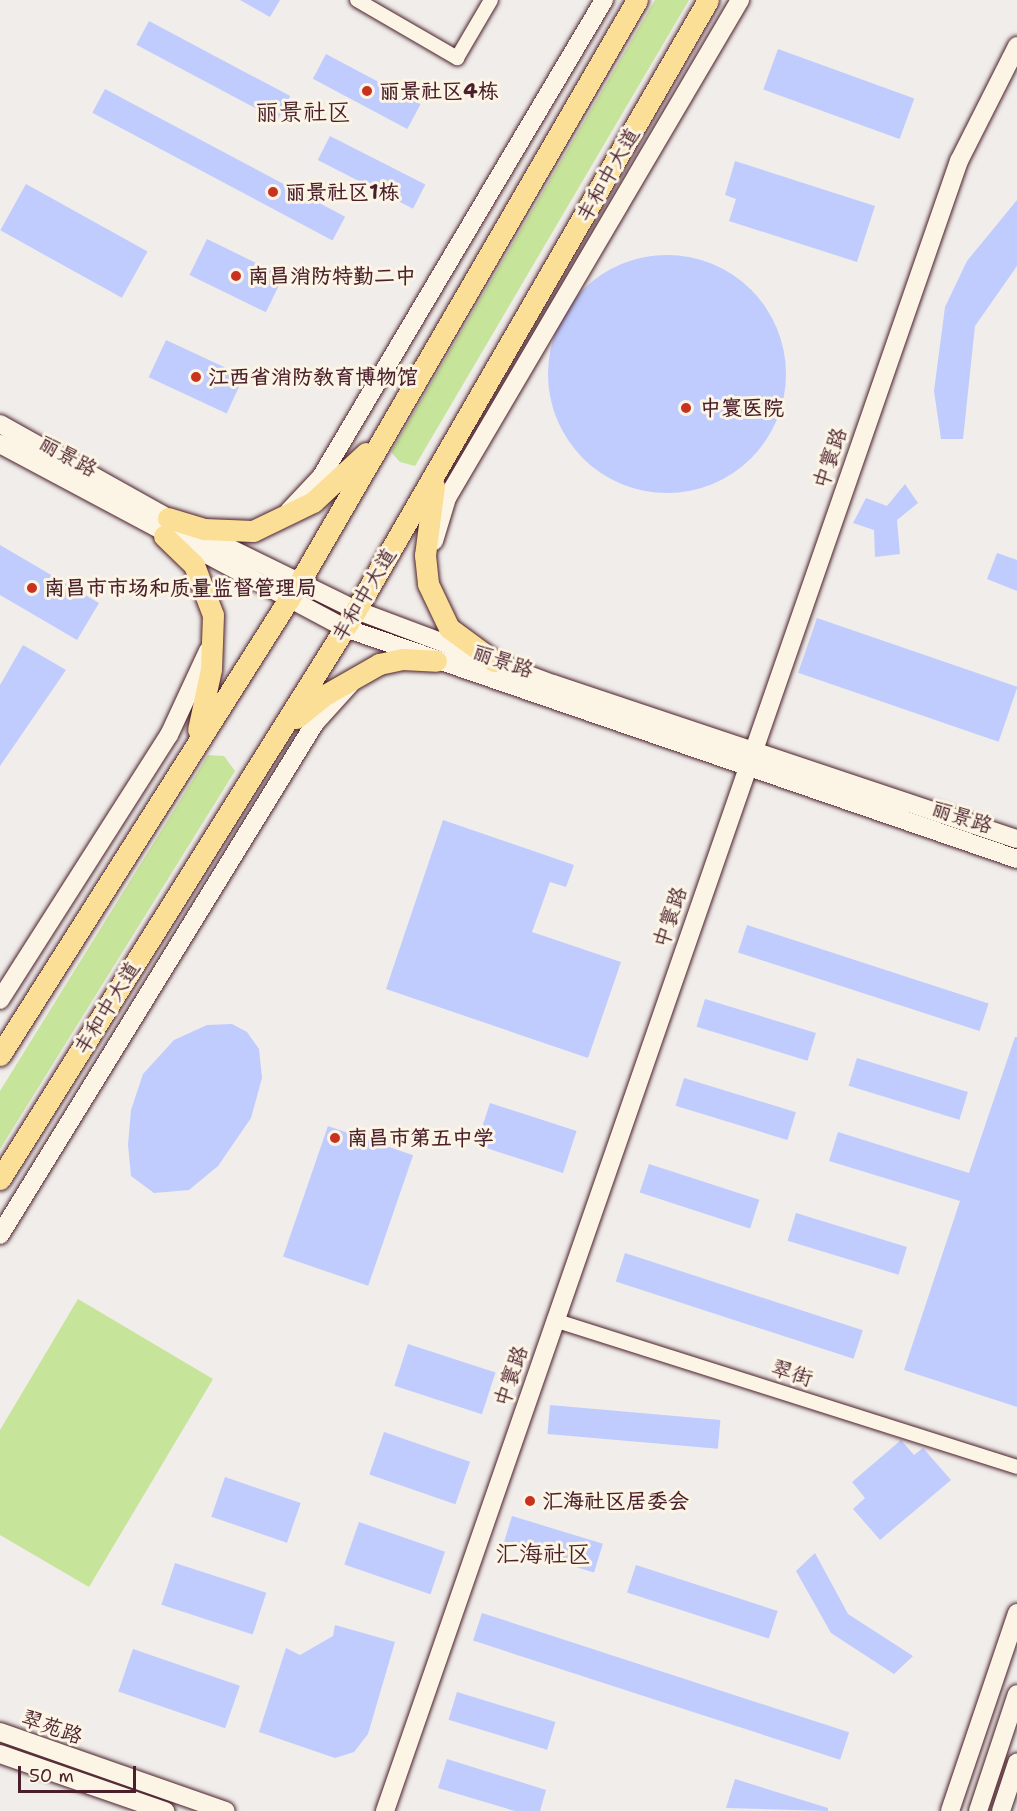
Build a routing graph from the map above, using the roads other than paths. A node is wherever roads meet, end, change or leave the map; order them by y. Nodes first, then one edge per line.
1 (357, 0) edge
2 (491, 0) edge
3 (604, 0) edge
4 (637, 0) edge
5 (708, 0) edge
6 (740, 0) edge
7 (1017, 46) edge
8 (0, 424) edge
9 (388, 431) junction
10 (0, 444) edge
11 (437, 470) junction
12 (280, 520) junction
13 (166, 527) junction
14 (299, 583) junction
15 (428, 584) junction
16 (287, 602) junction
17 (356, 610) junction
18 (345, 628) junction
19 (214, 636) junction
20 (436, 661) junction
21 (494, 661) junction
22 (360, 673) junction
23 (280, 732) junction
24 (195, 744) junction
25 (751, 749) junction
26 (745, 769) junction
27 (1017, 839) edge
28 (1017, 859) edge
29 (0, 1000) edge
30 (0, 1055) edge
31 (0, 1179) edge
32 (0, 1235) edge
33 (554, 1320) junction
34 (1017, 1467) edge
35 (1017, 1613) edge
36 (1017, 1695) edge
37 (0, 1732) edge
38 (0, 1754) edge
39 (1017, 1763) edge
40 (165, 1811) edge
41 (226, 1811) edge
42 (385, 1811) edge
43 (950, 1811) edge
44 (978, 1811) edge
45 (1000, 1811) edge

1 - 2 street
3 - 12 street
4 - 9 main road
5 - 11 main road, 丰和中大道
6 - 15 street
7 - 25 street, 中寰路
8 - 13 street, 丽景路
9 - 12 main road
9 - 14 main road
10 - 13 street, 丽景路
11 - 15 main road
11 - 17 main road, 丰和中大道
12 - 13 main road
13 - 14 street, 丽景路
13 - 16 street, 丽景路
13 - 19 main road
14 - 16 main road
14 - 17 street, 丽景路
15 - 21 main road
16 - 18 street, 丽景路
16 - 24 main road
17 - 18 main road, 丰和中大道
17 - 21 street, 丽景路
18 - 20 street, 丽景路
18 - 23 main road, 丰和中大道
19 - 24 main road
19 - 29 street
20 - 22 main road
20 - 26 street, 丽景路
21 - 25 street, 丽景路
22 - 23 main road
22 - 32 street
23 - 31 main road, 丰和中大道
24 - 30 main road
25 - 26 street, 中寰路
25 - 27 street, 丽景路
26 - 28 street, 丽景路
26 - 33 street, 中寰路
33 - 34 street, 翠街
33 - 42 street, 中寰路
35 - 43 street
36 - 44 street
37 - 41 street, 翠苑路
38 - 40 street, 翠苑路
39 - 45 street

